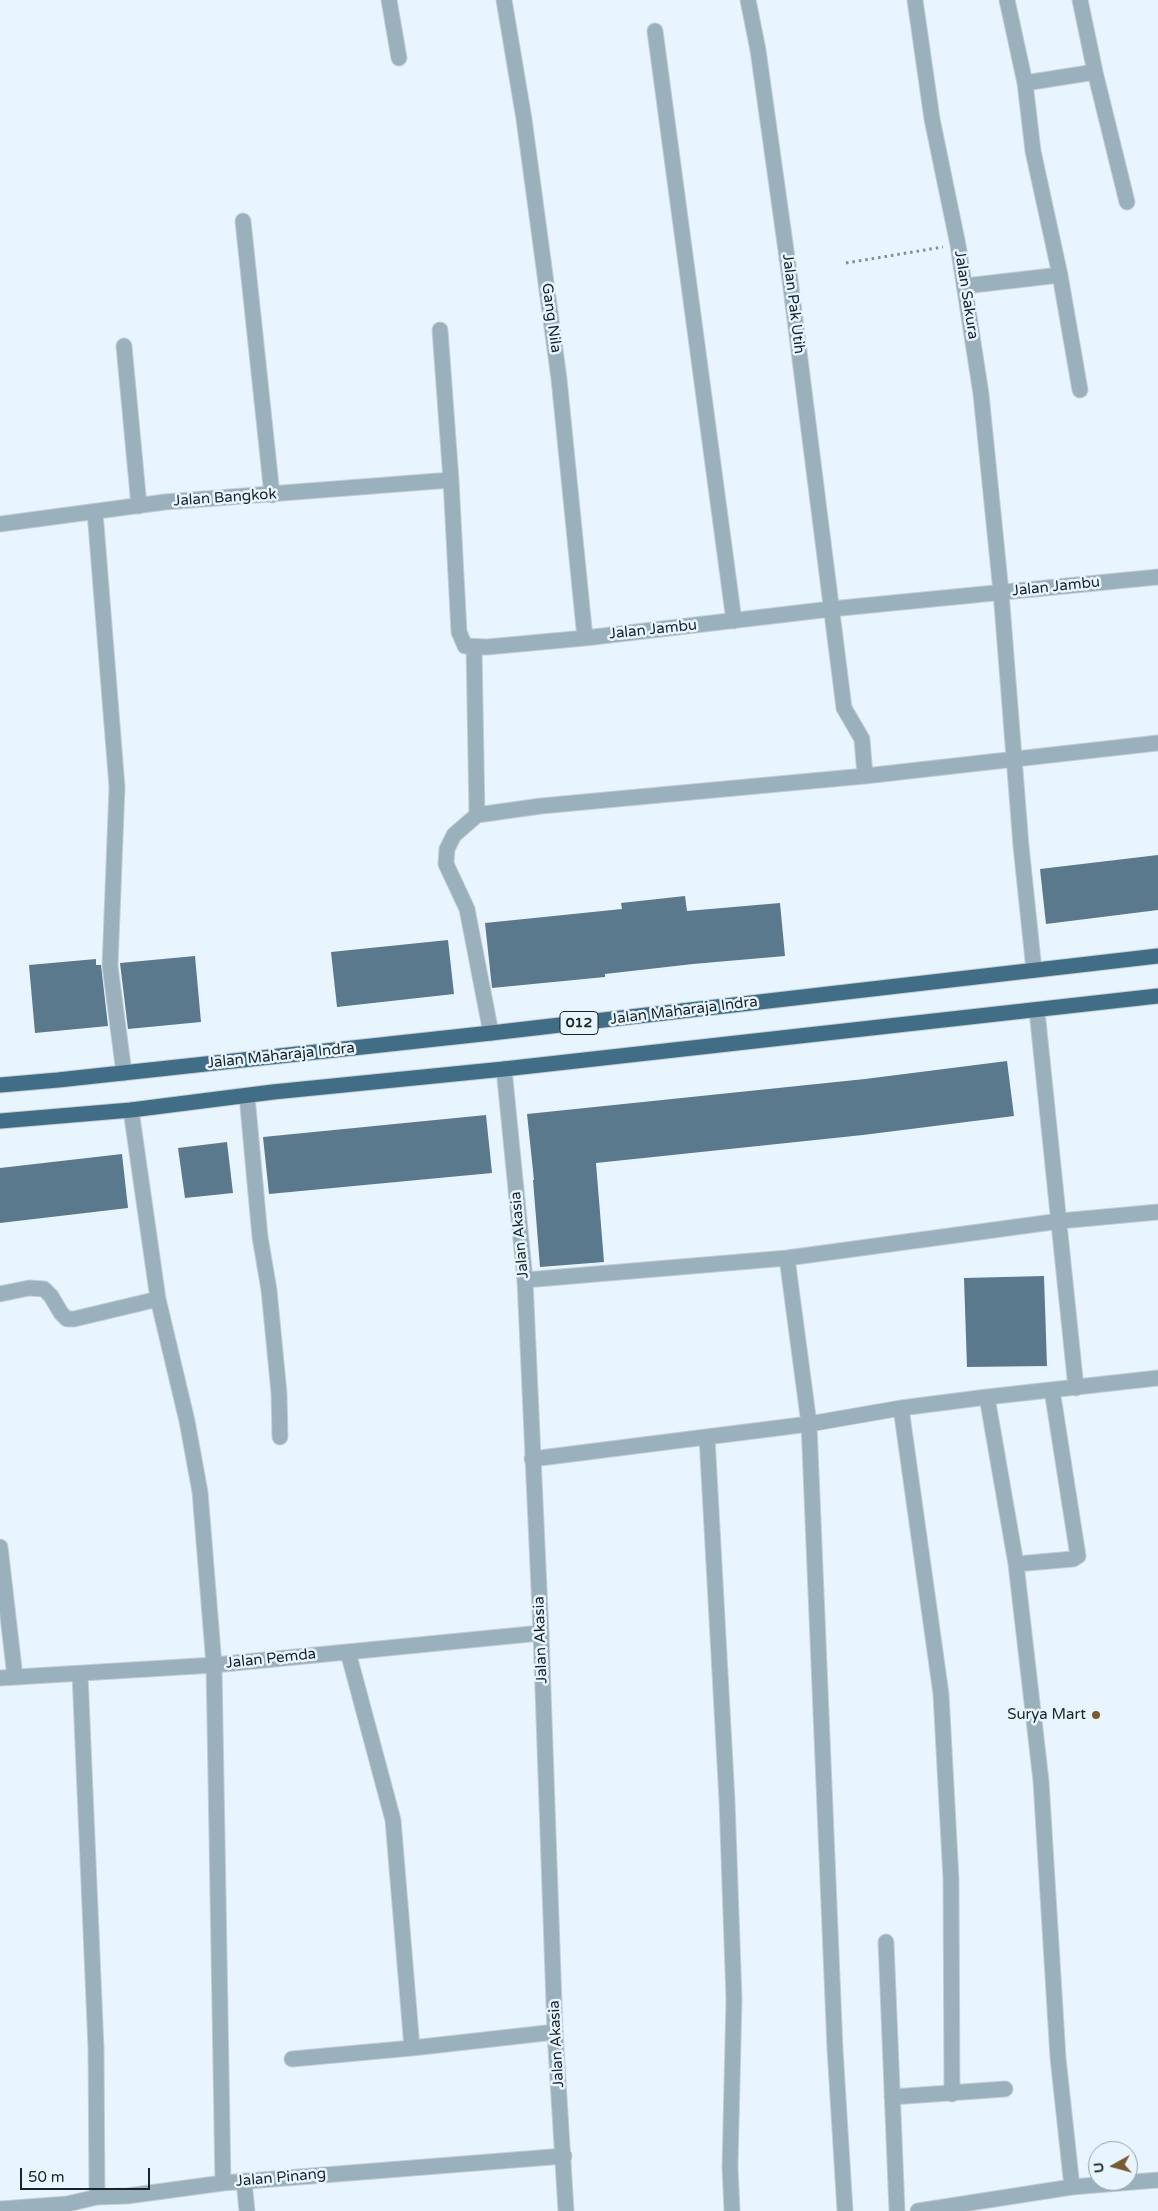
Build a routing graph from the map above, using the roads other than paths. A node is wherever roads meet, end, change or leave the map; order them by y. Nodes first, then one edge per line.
1 (389, 0) edge
2 (504, 0) edge
3 (748, 0) edge
4 (915, 0) edge
5 (1007, 0) edge
6 (1080, 0) edge
7 (655, 31) dead end
8 (399, 58) dead end
9 (1095, 72) junction
10 (1025, 83) junction
11 (1128, 202) dead end
12 (243, 221) dead end
13 (1060, 275) junction
14 (965, 286) junction
15 (440, 330) dead end
16 (124, 346) dead end
17 (1080, 390) dead end
18 (451, 480) junction
19 (272, 495) junction
20 (138, 506) junction
21 (95, 512) junction
22 (0, 524) edge
23 (1158, 577) edge
24 (1001, 592) junction
25 (831, 608) junction
26 (734, 621) junction
27 (585, 638) junction
28 (474, 648) junction
29 (1158, 743) edge
30 (1014, 760) junction
31 (865, 776) junction
32 (480, 814) junction
33 (1158, 956) edge
34 (1034, 970) junction
35 (1158, 996) edge
36 (1037, 1011) junction
37 (491, 1033) junction
38 (504, 1069) junction
39 (124, 1073) junction
40 (0, 1085) edge
41 (247, 1096) junction
42 (131, 1110) junction
43 (0, 1121) edge
44 (1158, 1212) edge
45 (1060, 1221) junction
46 (787, 1258) junction
47 (525, 1280) junction
48 (0, 1294) edge
49 (158, 1299) junction
50 (1158, 1378) edge
51 (1076, 1388) junction
52 (1052, 1390) junction
53 (987, 1397) junction
54 (900, 1408) junction
55 (808, 1424) junction
56 (707, 1437) junction
57 (280, 1438) dead end
58 (532, 1459) junction
59 (0, 1547) edge
60 (1016, 1564) junction
61 (541, 1633) junction
62 (348, 1652) junction
63 (214, 1665) junction
64 (80, 1674) junction
65 (8, 1677) edge
66 (886, 1942) dead end
67 (555, 2032) junction
68 (412, 2048) junction
69 (292, 2059) dead end
70 (1005, 2089) dead end
71 (952, 2094) junction
72 (892, 2097) junction
73 (564, 2156) junction
74 (1158, 2180) edge
75 (244, 2181) junction
76 (223, 2183) junction
77 (1072, 2188) junction
78 (97, 2198) junction
79 (128, 2204) edge
80 (1013, 2205) edge
81 (67, 2207) edge
82 (0, 2209) edge
83 (943, 2209) edge
84 (247, 2211) edge
85 (566, 2211) edge
86 (732, 2211) edge
87 (845, 2211) edge
88 (897, 2211) edge
89 (918, 2211) edge

1 - 8 street
2 - 27 street, Gang Nila
3 - 25 street, Jalan Pak Utih
4 - 14 street, Jalan Sakura
5 - 10 street
6 - 9 street
7 - 26 street
9 - 10 street
9 - 11 street
10 - 13 street
12 - 19 street
13 - 14 street
13 - 17 street
14 - 24 street, Jalan Sakura
15 - 18 street
16 - 20 street
18 - 19 street, Jalan Bangkok
18 - 28 street
19 - 20 street, Jalan Bangkok
20 - 21 street, Jalan Bangkok
21 - 22 street, Jalan Bangkok
21 - 39 street
23 - 24 street, Jalan Jambu
24 - 25 street, Jalan Jambu
24 - 30 street, Jalan Sakura
25 - 26 street, Jalan Jambu
25 - 31 street, Jalan Pak Utih
26 - 27 street, Jalan Jambu
27 - 28 street, Jalan Jambu
28 - 32 street
29 - 30 street
30 - 31 street
30 - 34 street, Jalan Sakura
31 - 32 street
32 - 37 street
33 - 34 highway, Jalan Maharaja Indra / 012
34 - 37 highway, Jalan Maharaja Indra / 012
35 - 36 highway
36 - 38 highway
36 - 45 street
37 - 39 highway, Jalan Maharaja Indra / 012
38 - 41 highway
38 - 47 street, Jalan Akasia
39 - 40 highway, Jalan Maharaja Indra / 012
41 - 42 highway
41 - 57 street
42 - 43 highway
42 - 49 street
44 - 45 street
45 - 46 street
45 - 51 street
46 - 47 street
46 - 55 street
47 - 58 street, Jalan Akasia
48 - 49 street
49 - 63 street
50 - 51 street
51 - 52 street
52 - 53 street
52 - 60 street
53 - 54 street
53 - 60 street
54 - 55 street
54 - 71 street
55 - 56 street
55 - 87 street
56 - 58 street
56 - 86 street
58 - 61 street, Jalan Akasia
59 - 65 street
60 - 77 street
61 - 62 street, Jalan Pemda
61 - 67 street, Jalan Akasia
62 - 63 street, Jalan Pemda
62 - 68 street
63 - 64 street, Jalan Pemda
63 - 76 street
64 - 65 street, Jalan Pemda
64 - 78 street
66 - 72 street
67 - 68 street
67 - 73 street, Jalan Akasia
68 - 69 street
70 - 71 street
71 - 72 street
72 - 88 street
73 - 75 street, Jalan Pinang
73 - 85 street, Jalan Akasia
74 - 77 street
75 - 76 street, Jalan Pinang
75 - 84 street
76 - 79 street, Jalan Pinang
77 - 80 street
78 - 79 street, Jalan Pinang
78 - 81 street, Jalan Pinang
80 - 83 street
81 - 82 street, Jalan Pinang
83 - 89 street

